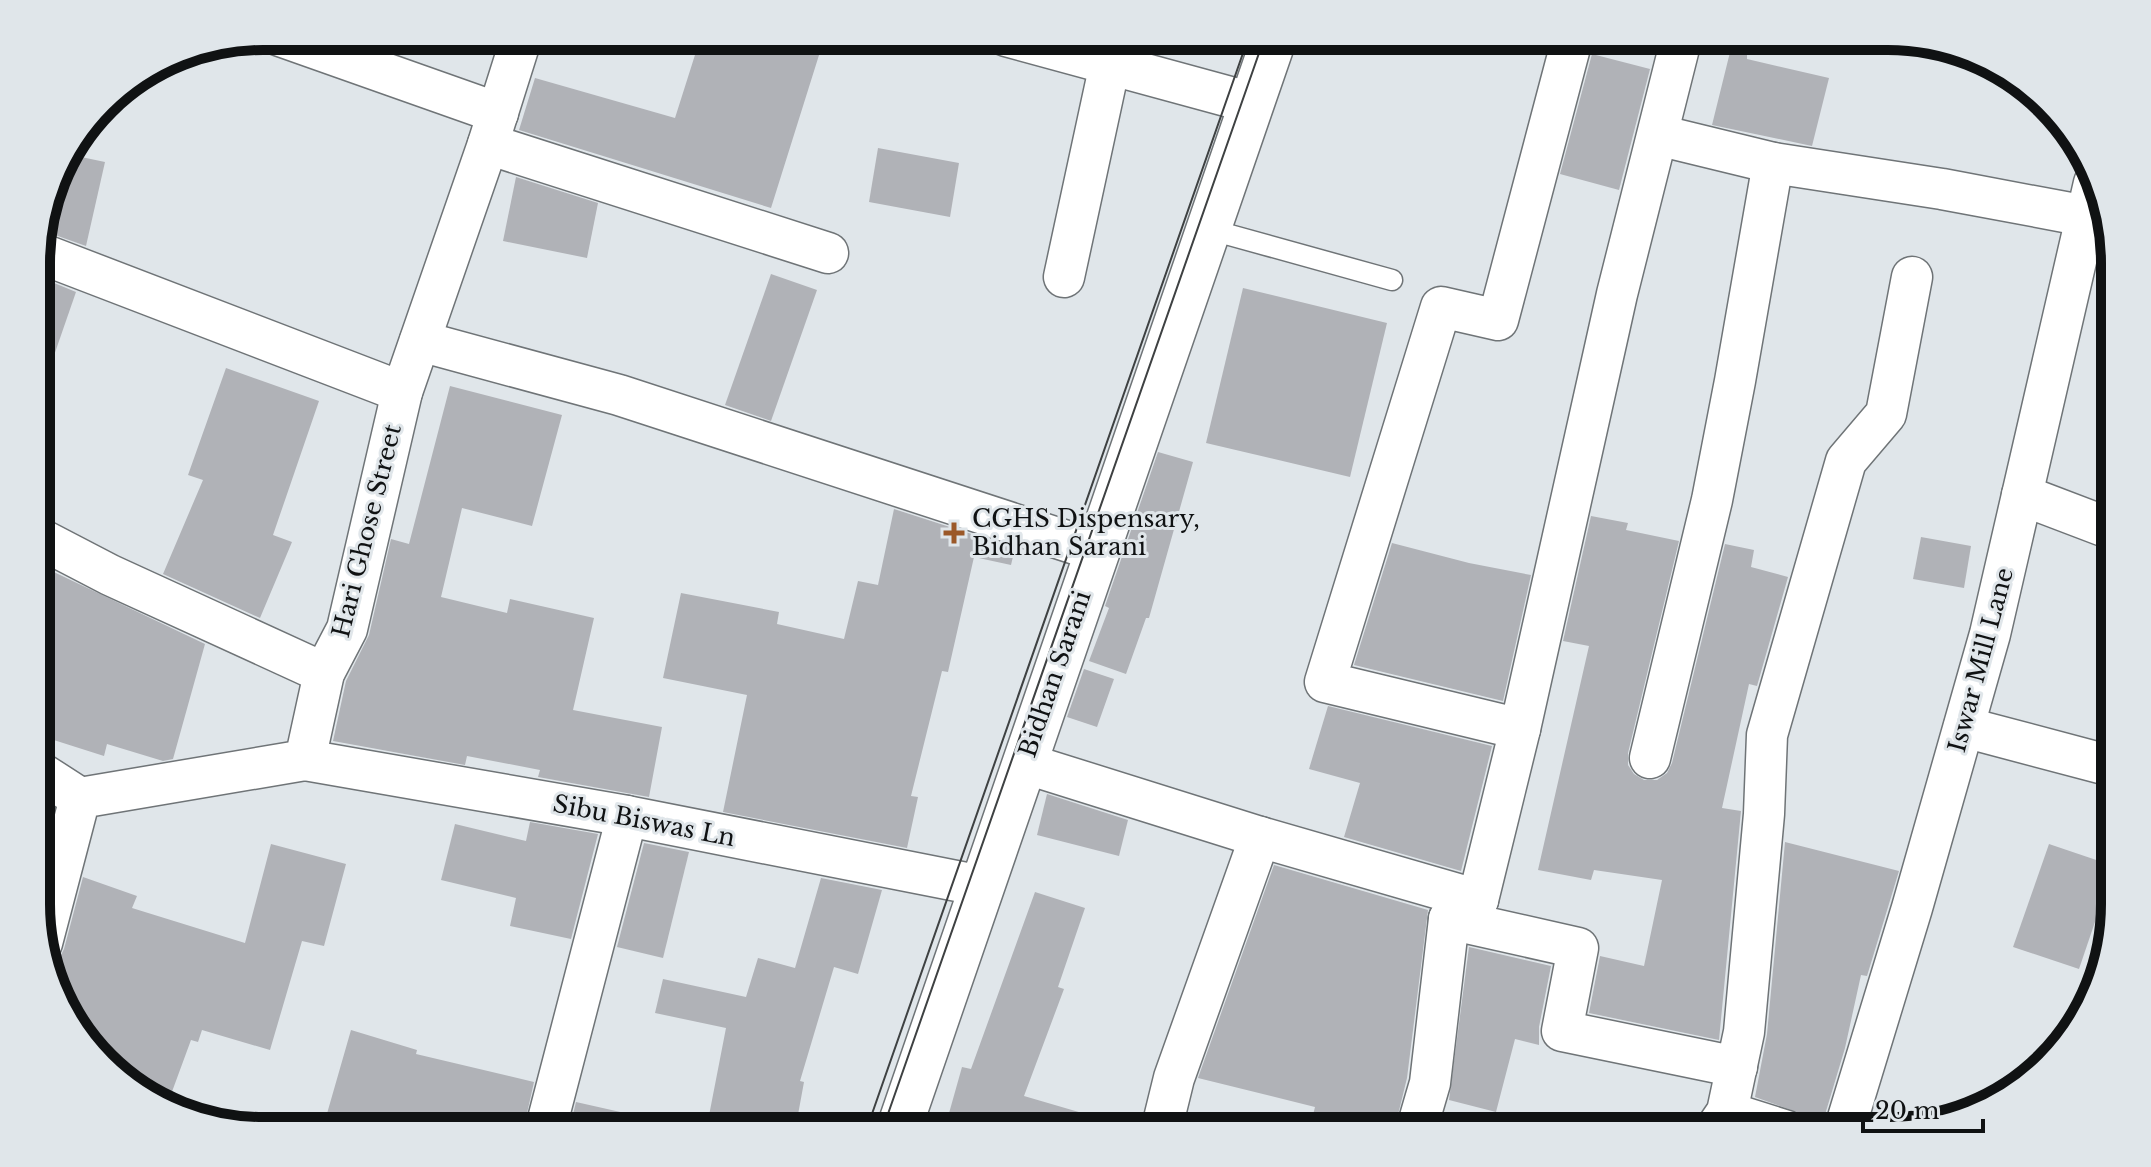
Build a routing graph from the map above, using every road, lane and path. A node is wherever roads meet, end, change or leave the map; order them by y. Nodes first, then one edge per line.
1 (312, 50) edge
2 (518, 50) edge
3 (1113, 50) edge
4 (1270, 50) edge
5 (1569, 50) edge
6 (1679, 50) edge
7 (1252, 103) junction
8 (493, 129) junction
9 (1658, 135) junction
10 (1773, 163) junction
11 (2090, 199) edge
12 (1208, 229) junction
13 (828, 253) dead end
14 (50, 257) edge
15 (1064, 277) dead end
16 (1912, 277) dead end
17 (1392, 280) dead end
18 (420, 341) junction
19 (402, 392) junction
20 (2022, 495) junction
21 (2101, 525) edge
22 (50, 544) edge
23 (1097, 551) junction
24 (324, 673) junction
25 (1964, 727) junction
26 (1520, 729) junction
27 (1650, 758) dead end
28 (305, 760) junction
29 (1024, 763) junction
30 (2101, 763) edge
31 (50, 779) edge
32 (80, 798) junction
33 (627, 816) junction
34 (1260, 837) junction
35 (982, 886) junction
36 (1463, 910) junction
37 (50, 911) edge
38 (1737, 1067) junction
39 (549, 1117) edge
40 (903, 1117) edge
41 (1164, 1117) edge
42 (1420, 1117) edge
43 (1722, 1117) edge
44 (1848, 1117) edge

1 - 8 street
2 - 8 street, Hari Ghose Street
3 - 7 street
3 - 15 street
4 - 7 main road, Bidhan Sarani
5 - 26 street
6 - 9 street
7 - 12 main road, Bidhan Sarani
8 - 13 street
8 - 18 street, Hari Ghose Street
9 - 10 street
9 - 26 street
10 - 11 street
10 - 27 street
11 - 20 street, Iswar Mill Lane
12 - 17 lane
12 - 23 main road, Bidhan Sarani
14 - 19 street
16 - 38 street
18 - 19 street, Hari Ghose Street
18 - 23 street
19 - 24 street, Hari Ghose Street
20 - 21 street
20 - 25 street, Iswar Mill Lane
22 - 24 street
23 - 29 main road, Bidhan Sarani
24 - 28 street, Hari Ghose Street
25 - 30 street
25 - 44 street, Iswar Mill Lane
26 - 36 street
28 - 32 street
28 - 33 street, Sibu Biswas Ln
29 - 34 street
29 - 35 main road, Bidhan Sarani
31 - 32 street
32 - 37 street
33 - 35 street, Sibu Biswas Ln
33 - 39 street
34 - 36 street
34 - 41 street
35 - 40 main road, Bidhan Sarani
36 - 38 street
36 - 42 street
38 - 43 street

